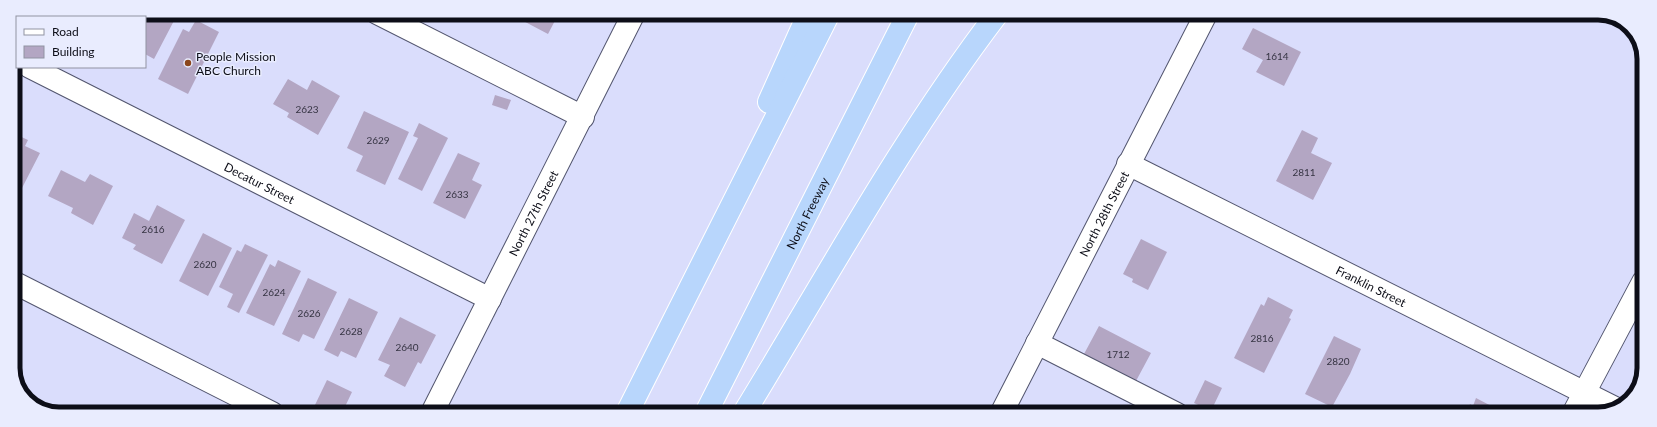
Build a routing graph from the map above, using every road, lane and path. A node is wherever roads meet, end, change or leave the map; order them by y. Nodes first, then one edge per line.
1 (391, 20) edge
2 (631, 20) edge
3 (806, 20) edge
4 (826, 20) edge
5 (905, 20) edge
6 (993, 20) edge
7 (1203, 20) edge
8 (32, 68) edge
9 (583, 117) junction
10 (1128, 164) junction
11 (20, 286) edge
12 (1637, 293) edge
13 (490, 299) junction
14 (1037, 344) junction
15 (1584, 392) junction
16 (1609, 405) edge
17 (260, 407) edge
18 (435, 407) edge
19 (630, 407) edge
20 (630, 407) edge
21 (710, 407) edge
22 (748, 407) edge
23 (1005, 407) edge
24 (1163, 407) edge
25 (1576, 407) edge

1 - 9 street
2 - 9 street, North 27th Street
3 - 19 highway
4 - 20 highway
5 - 21 highway, North Freeway
6 - 22 highway
7 - 10 street, North 28th Street
8 - 13 street, Decatur Street
9 - 13 street, North 27th Street
10 - 14 street, North 28th Street
10 - 15 street, Franklin Street
11 - 17 street
12 - 15 street
13 - 18 street, North 27th Street
14 - 23 street, North 28th Street
14 - 24 street
15 - 16 street, Franklin Street
15 - 25 street

